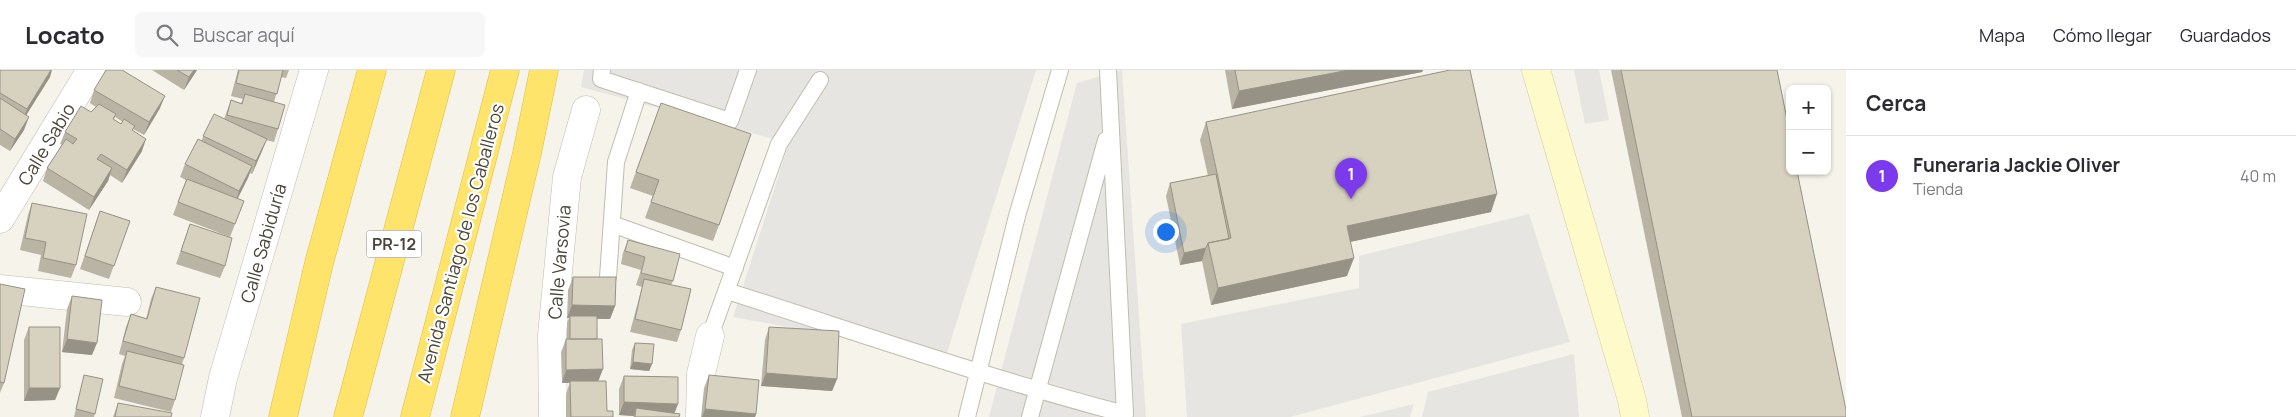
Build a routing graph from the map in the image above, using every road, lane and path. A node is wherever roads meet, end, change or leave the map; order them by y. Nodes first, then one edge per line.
1 (91, 70) edge
2 (314, 70) edge
3 (372, 70) edge
4 (441, 70) edge
5 (505, 70) edge
6 (544, 70) edge
7 (602, 70) edge
8 (748, 70) edge
9 (1060, 70) edge
10 (1108, 70) edge
11 (1536, 70) edge
12 (820, 80) dead end
13 (639, 91) junction
14 (586, 110) dead end
15 (1110, 126) junction
16 (0, 219) edge
17 (612, 224) junction
18 (735, 268) junction
19 (608, 276) edge
20 (0, 289) edge
21 (726, 291) junction
22 (127, 302) dead end
23 (710, 336) joint
24 (977, 370) junction
25 (1036, 391) junction
26 (215, 417) edge
27 (283, 417) edge
28 (348, 417) edge
29 (415, 417) edge
30 (466, 417) edge
31 (553, 417) edge
32 (700, 417) edge
33 (966, 417) edge
34 (1030, 417) edge
35 (1635, 417) edge

1 - 16 street, Calle Sabio
2 - 26 street, Calle Sabiduría
3 - 27 highway
4 - 28 highway, PR-12
5 - 29 highway, Avenida Santiago de los Caballeros
6 - 30 highway
7 - 13 lane
8 - 13 lane
9 - 24 lane
10 - 15 lane
11 - 35 street
12 - 18 lane
13 - 17 lane
14 - 31 street, Calle Varsovia
15 - 25 lane
15 - 25 lane
17 - 18 lane
17 - 19 lane
18 - 21 lane
20 - 22 street
21 - 23 lane
21 - 24 lane
23 - 32 street
24 - 25 lane
24 - 33 lane
25 - 34 lane

